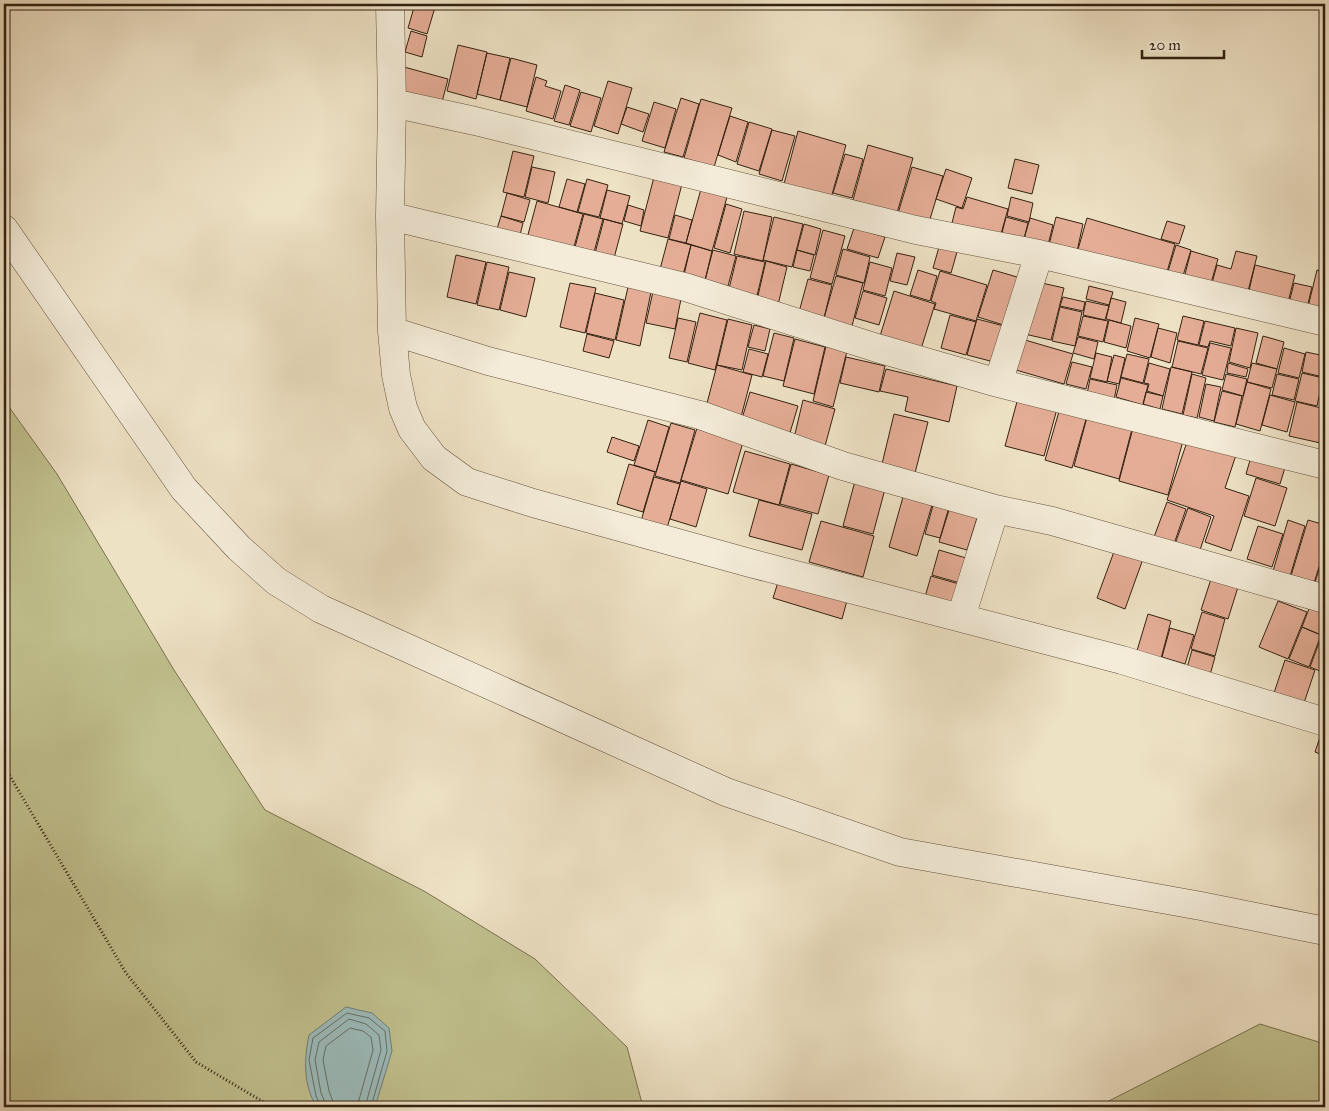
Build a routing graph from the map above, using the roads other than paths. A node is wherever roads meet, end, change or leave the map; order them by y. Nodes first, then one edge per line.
1 (390, 4) edge
2 (392, 103) junction
3 (390, 216) junction
4 (4, 229) edge
5 (1039, 254) junction
6 (1325, 322) edge
7 (392, 331) junction
8 (998, 383) junction
9 (1325, 465) edge
10 (995, 509) junction
11 (1325, 599) edge
12 (961, 617) junction
13 (1325, 722) edge
14 (1325, 931) edge

1 - 2 street
2 - 3 street
2 - 5 street
3 - 7 street
3 - 8 street
4 - 14 street
5 - 6 street
5 - 8 street
7 - 10 street
7 - 12 street
8 - 9 street
10 - 11 street
10 - 12 street
12 - 13 street

